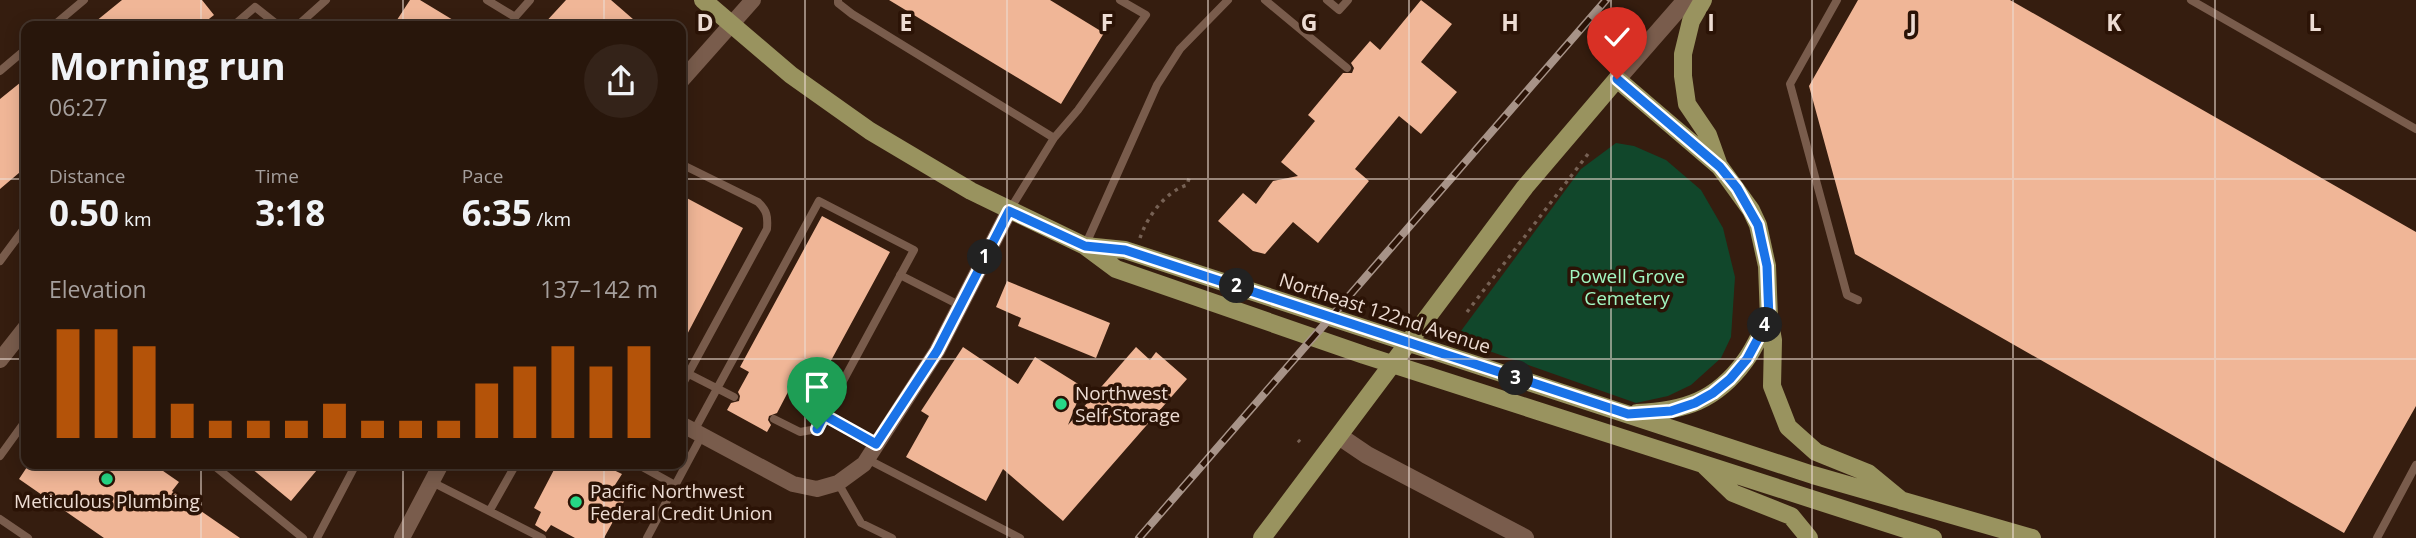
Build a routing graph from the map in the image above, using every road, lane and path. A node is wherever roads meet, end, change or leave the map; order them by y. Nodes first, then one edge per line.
1 (84, 0) edge
2 (326, 0) edge
3 (487, 0) edge
4 (530, 0) edge
5 (703, 0) edge
6 (753, 0) edge
7 (838, 0) edge
8 (1120, 0) edge
9 (1228, 0) edge
10 (1265, 0) edge
11 (1327, 0) edge
12 (1348, 0) edge
13 (1686, 0) edge
14 (1703, 0) edge
15 (1837, 0) edge
16 (2191, 0) edge
17 (252, 3) edge
18 (59, 21) edge
19 (237, 21) edge
20 (273, 21) edge
21 (303, 21) edge
22 (731, 25) junction
23 (21, 53) edge
24 (1347, 68) dead end
25 (0, 71) edge
26 (686, 76) edge
27 (1617, 79) junction
28 (2416, 129) edge
29 (1054, 138) junction
30 (1588, 154) dead end
31 (686, 166) edge
32 (1720, 167) junction
33 (1190, 175) dead end
34 (1009, 211) junction
35 (21, 233) edge
36 (1085, 246) junction
37 (1135, 253) junction
38 (0, 261) edge
39 (900, 275) junction
40 (1858, 300) dead end
41 (961, 306) junction
42 (1467, 312) dead end
43 (1769, 318) junction
44 (21, 333) edge
45 (0, 360) edge
46 (686, 369) edge
47 (686, 373) edge
48 (719, 389) junction
49 (734, 397) dead end
50 (1628, 414) junction
51 (824, 415) junction
52 (774, 419) dead end
53 (21, 428) edge
54 (692, 430) edge
55 (1339, 436) junction
56 (876, 444) junction
57 (686, 449) edge
58 (0, 456) edge
59 (867, 459) junction
60 (1699, 462) junction
61 (2416, 466) edge
62 (218, 469) edge
63 (352, 469) edge
64 (438, 469) edge
65 (513, 469) edge
66 (646, 469) edge
67 (680, 469) edge
68 (432, 482) junction
69 (838, 483) junction
70 (675, 485) junction
71 (1902, 501) junction
72 (490, 510) junction
73 (0, 519) edge
74 (1265, 537) edge
75 (28, 538) edge
76 (303, 538) edge
77 (317, 538) edge
78 (402, 538) edge
79 (542, 538) edge
80 (647, 538) edge
81 (892, 538) edge
82 (1020, 538) edge
83 (1525, 538) edge
84 (1809, 538) edge
85 (1933, 538) edge
86 (2032, 538) edge
87 (2377, 538) edge

1 - 18 lane
2 - 21 lane
3 - 4 lane
5 - 22 main road, Northeast 122nd Avenue
6 - 22 street
7 - 29 lane
8 - 29 lane
9 - 36 lane
10 - 24 lane
11 - 12 lane
13 - 27 street
14 - 32 main road
15 - 40 lane
16 - 28 lane
17 - 19 lane
17 - 20 lane
22 - 26 street
22 - 34 main road, Northeast 122nd Avenue
23 - 25 lane
27 - 32 main road
27 - 55 main road
29 - 34 lane
30 - 42 path
31 - 46 lane
32 - 43 main road
33 - 37 path
34 - 36 main road, Northeast 122nd Avenue
34 - 41 street
35 - 38 lane
36 - 37 main road, Northeast 122nd Avenue
36 - 60 main road, Northeast 122nd Avenue
37 - 50 main road, Northeast 122nd Avenue
39 - 41 lane
39 - 48 lane
39 - 51 lane
41 - 56 street
43 - 50 main road
43 - 71 main road
44 - 45 street
47 - 48 lane
48 - 49 lane
48 - 54 lane
50 - 71 main road, Northeast 122nd Avenue
51 - 52 lane
51 - 56 lane
53 - 58 lane
54 - 57 lane
54 - 69 street
55 - 74 main road
55 - 83 street
56 - 59 street
59 - 69 street
59 - 82 lane
60 - 84 main road
60 - 85 main road, Northeast 122nd Avenue
61 - 87 lane
62 - 76 lane
63 - 77 lane
64 - 68 street
65 - 72 lane
66 - 70 lane
67 - 70 lane
68 - 72 lane
68 - 78 street
69 - 81 lane
70 - 80 lane
71 - 86 main road, Northeast 122nd Avenue
72 - 79 lane
73 - 75 lane

